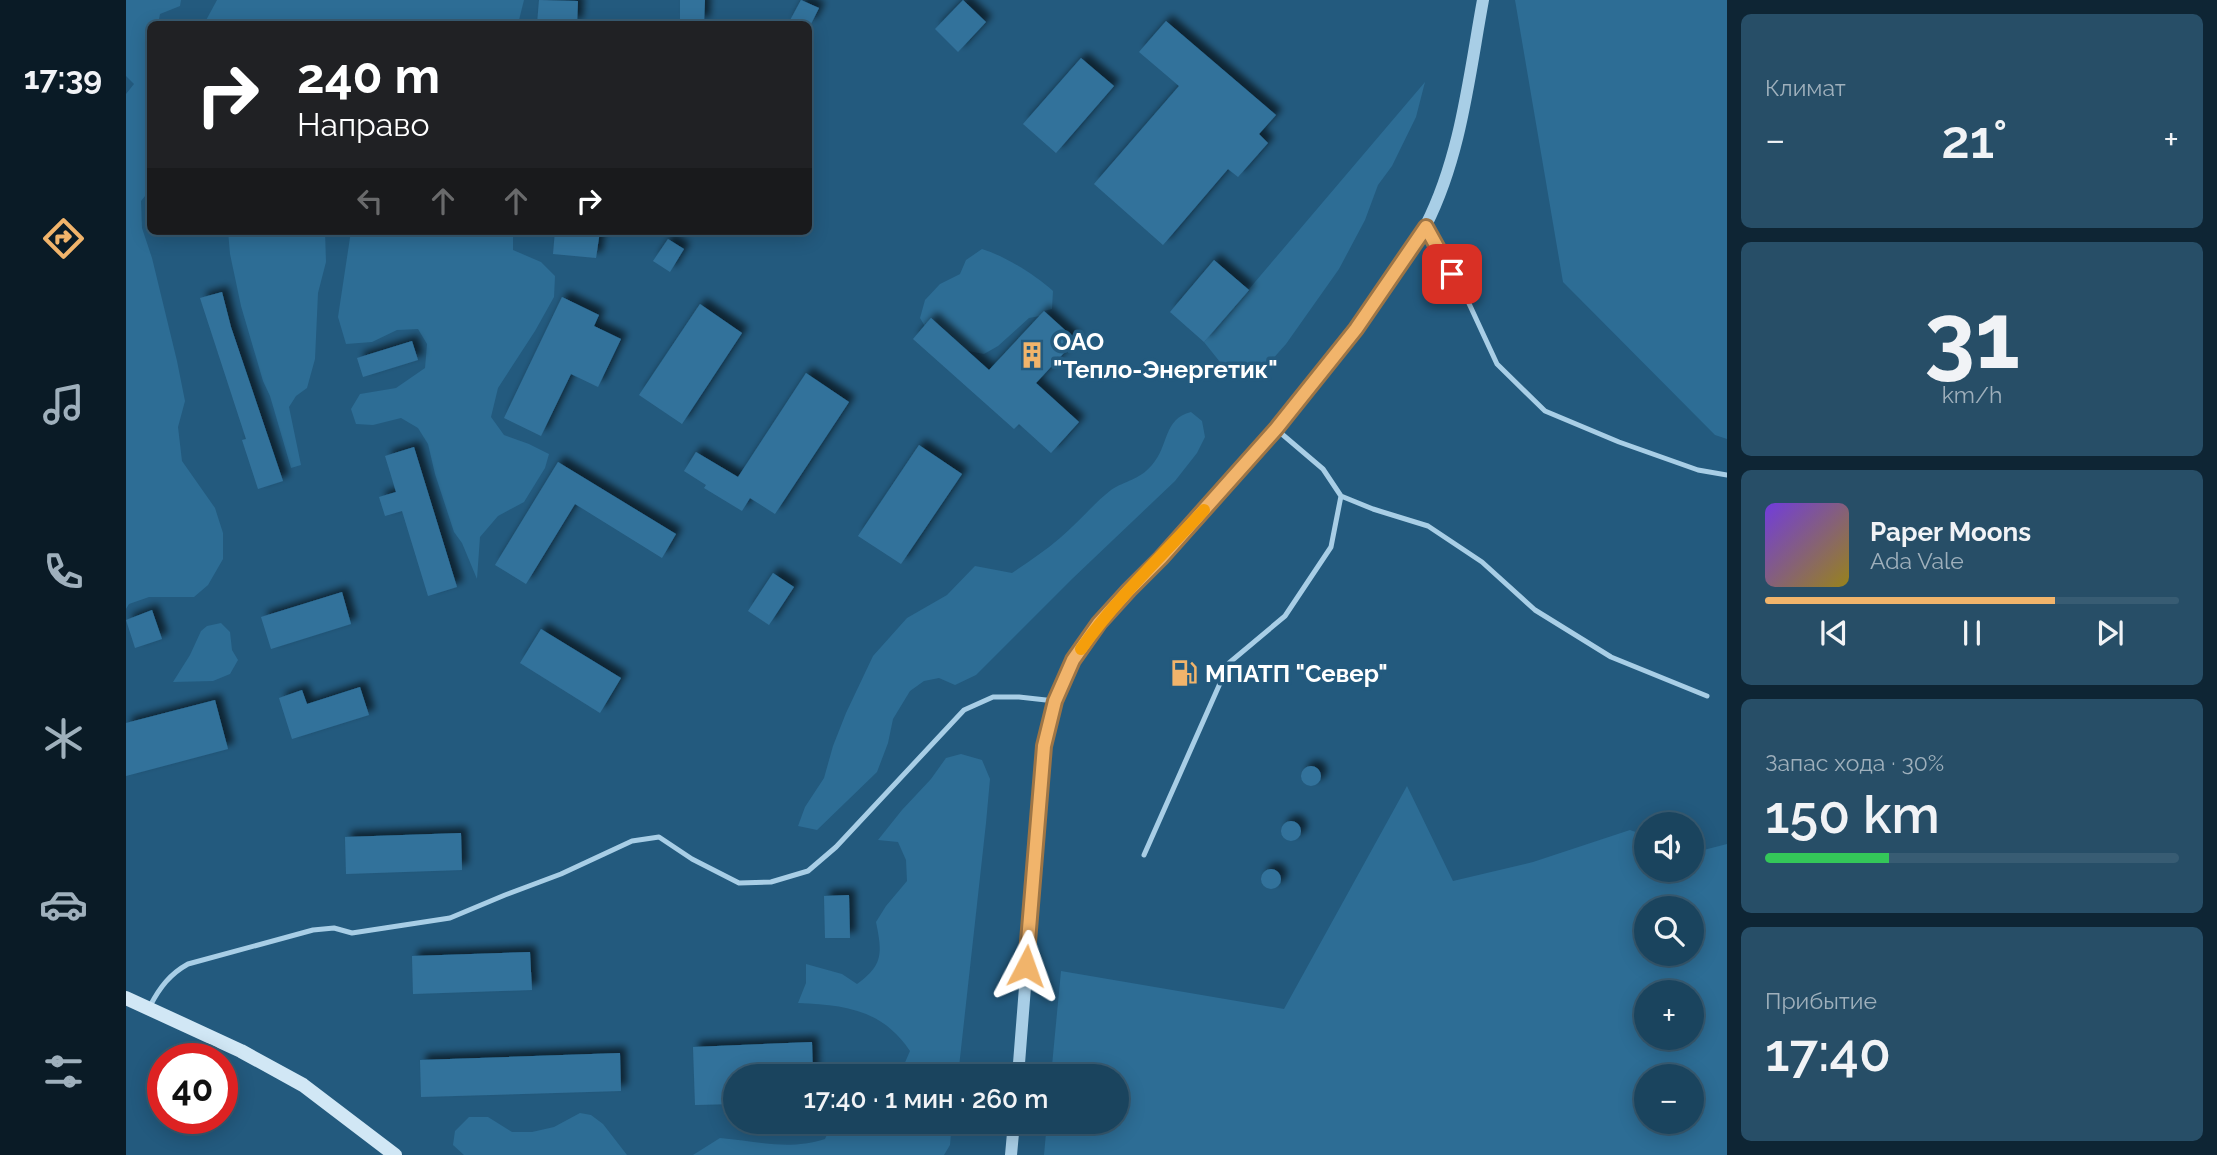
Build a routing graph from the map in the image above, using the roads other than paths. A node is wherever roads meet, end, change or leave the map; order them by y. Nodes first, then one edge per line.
1 (1483, 0) edge
2 (1426, 227) junction
3 (1276, 429) junction
4 (1727, 475) edge
5 (1341, 496) junction
6 (1707, 696) dead end
7 (1055, 701) junction
8 (1144, 855) dead end
9 (126, 998) edge
10 (149, 1009) junction
11 (1019, 1064) edge
12 (1013, 1134) edge
13 (395, 1155) edge
14 (1011, 1155) edge

1 - 2 street
2 - 3 street
2 - 4 lane
3 - 5 lane
3 - 7 street
5 - 6 lane
5 - 8 lane
7 - 10 lane
7 - 11 street
9 - 10 main road
10 - 13 main road
12 - 14 street

